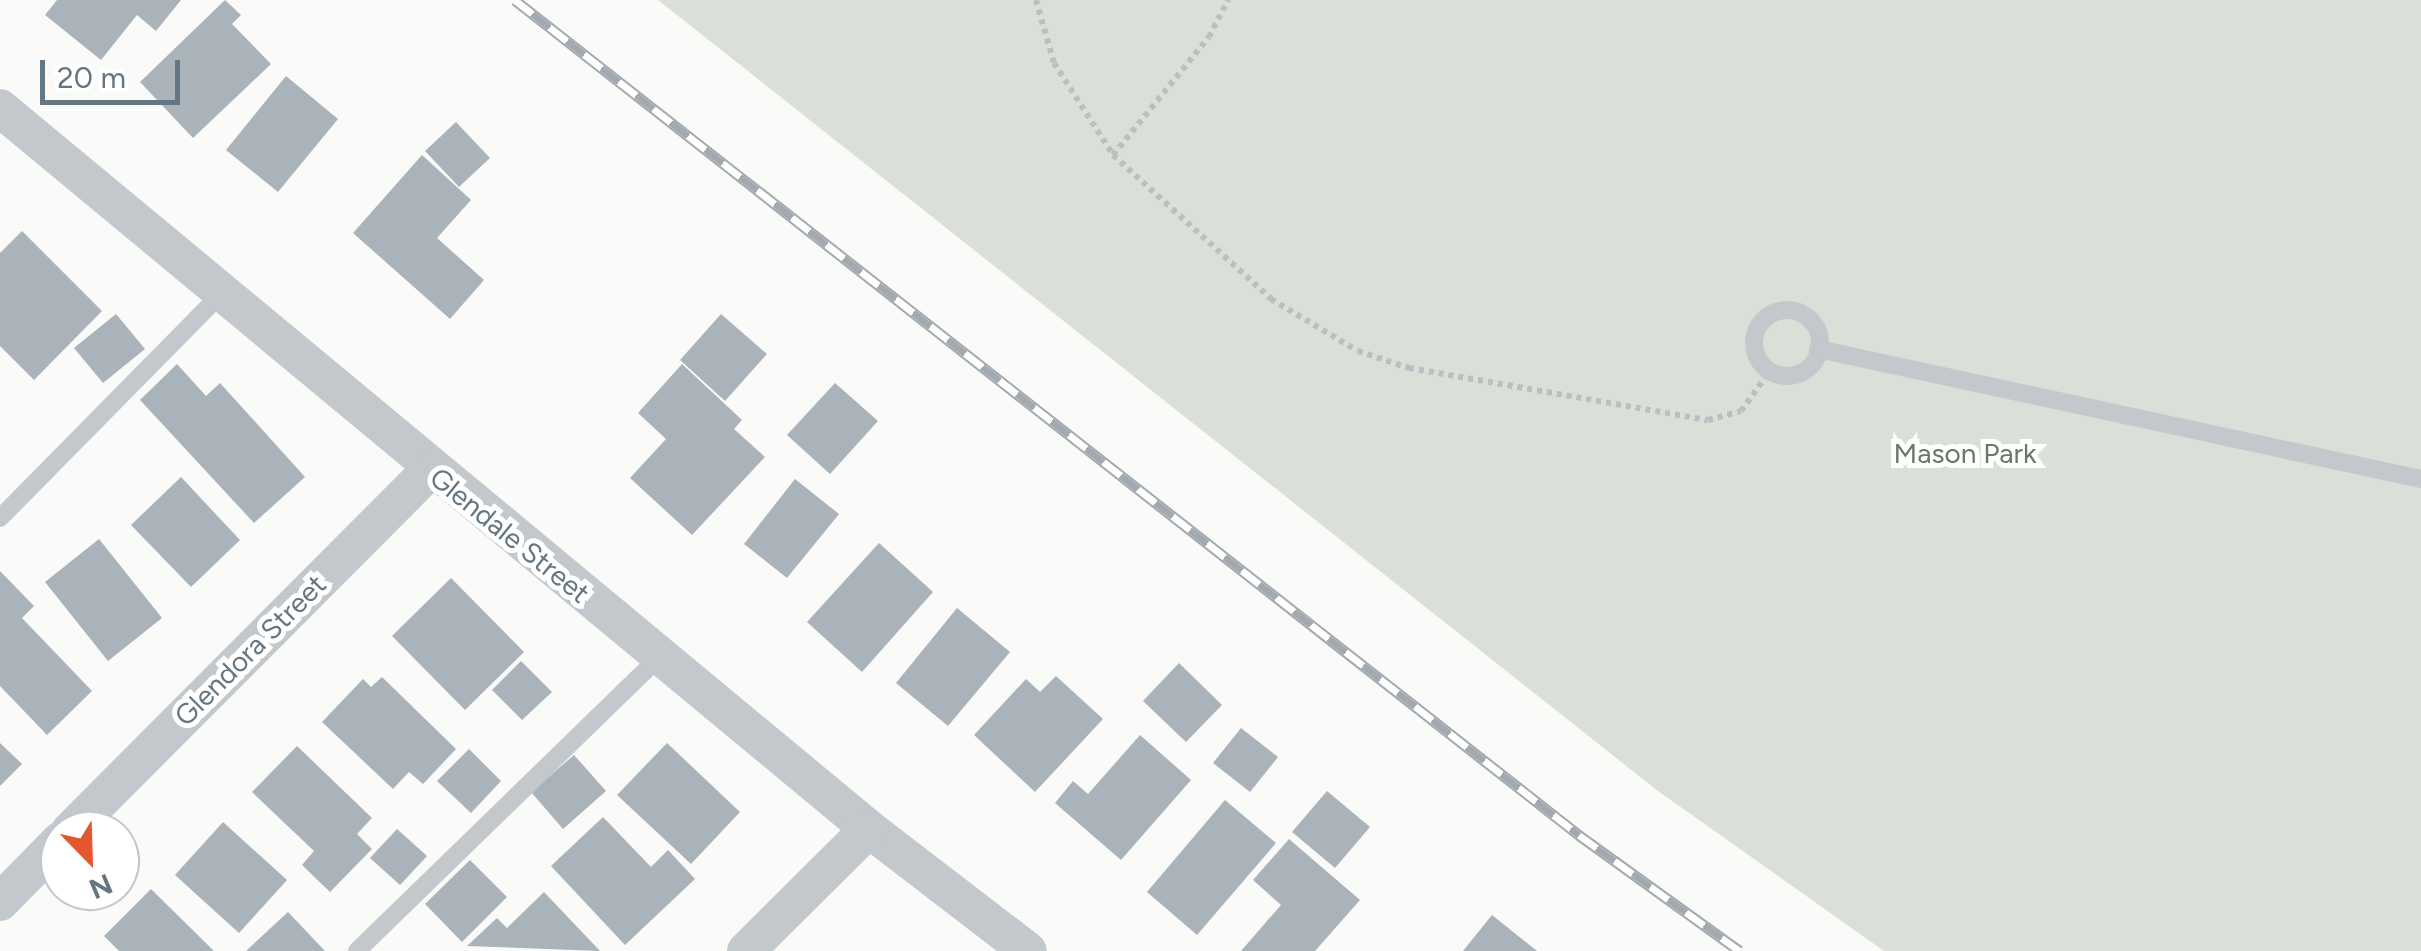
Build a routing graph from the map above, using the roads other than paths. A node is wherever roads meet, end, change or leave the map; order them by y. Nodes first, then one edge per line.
1 (0, 108) edge
2 (221, 294) junction
3 (1818, 348) junction
4 (430, 470) junction
5 (2421, 479) edge
6 (0, 518) edge
7 (659, 657) junction
8 (90, 811) edge
9 (869, 830) junction
10 (40, 861) edge
11 (0, 902) edge
12 (357, 951) edge
13 (746, 951) edge
14 (1028, 951) edge

1 - 2 street, Glendale Street
2 - 4 street, Glendale Street
2 - 6 lane
3 - 3 lane
3 - 5 lane
4 - 7 street, Glendale Street
4 - 8 street, Glendora Street
7 - 9 street, Glendale Street
7 - 12 lane
9 - 13 street
9 - 14 street, Glendale Street
10 - 11 street

